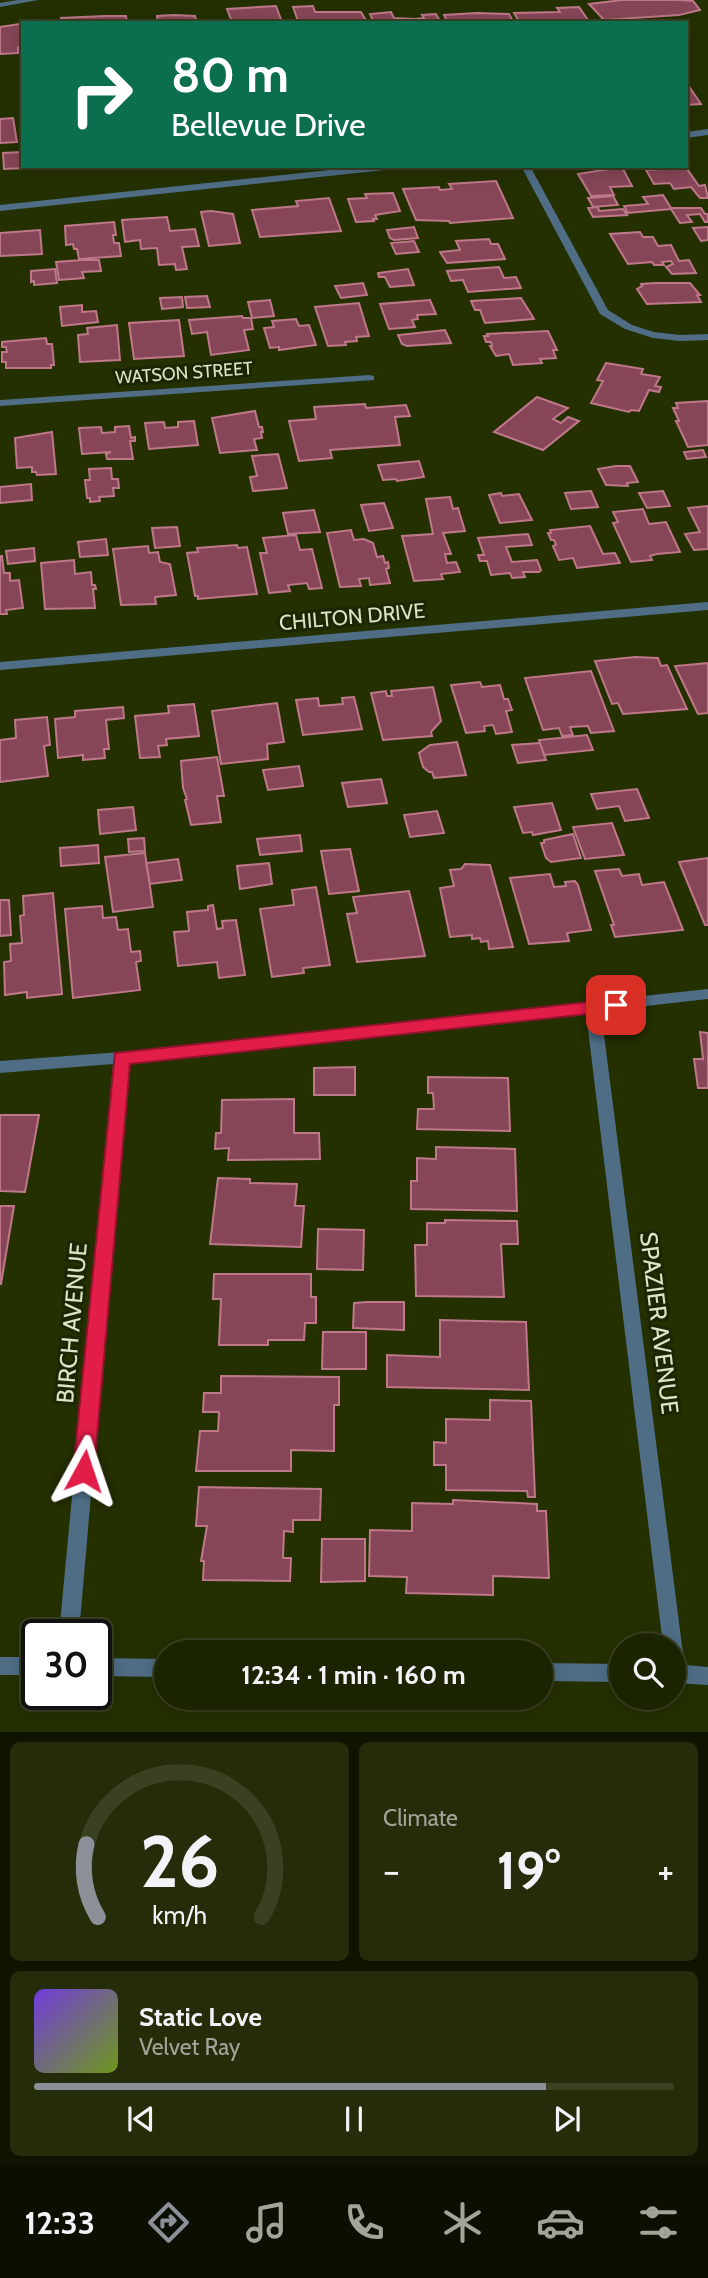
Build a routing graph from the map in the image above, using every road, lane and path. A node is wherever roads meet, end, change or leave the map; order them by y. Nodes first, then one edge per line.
1 (34, 0) edge
2 (0, 5) edge
3 (708, 132) edge
4 (688, 135) edge
5 (375, 168) edge
6 (526, 168) edge
7 (0, 208) edge
8 (708, 337) edge
9 (370, 378) dead end
10 (0, 403) edge
11 (708, 606) edge
12 (0, 666) edge
13 (708, 994) edge
14 (593, 1007) junction
15 (121, 1058) junction
16 (0, 1067) edge
17 (70, 1619) edge
18 (671, 1633) edge
19 (0, 1666) edge
20 (21, 1667) edge
21 (112, 1667) edge
22 (154, 1668) edge
23 (553, 1672) edge
24 (609, 1673) edge
25 (686, 1674) edge
26 (708, 1675) edge

1 - 2 street
3 - 4 street
5 - 7 street
6 - 8 street
9 - 10 street, WATSON STREET
11 - 12 street, CHILTON DRIVE
13 - 14 street
14 - 15 street
14 - 18 street, SPAZIER AVENUE
15 - 16 street
15 - 17 street, BIRCH AVENUE
19 - 20 street
21 - 22 street
23 - 24 street
25 - 26 street

